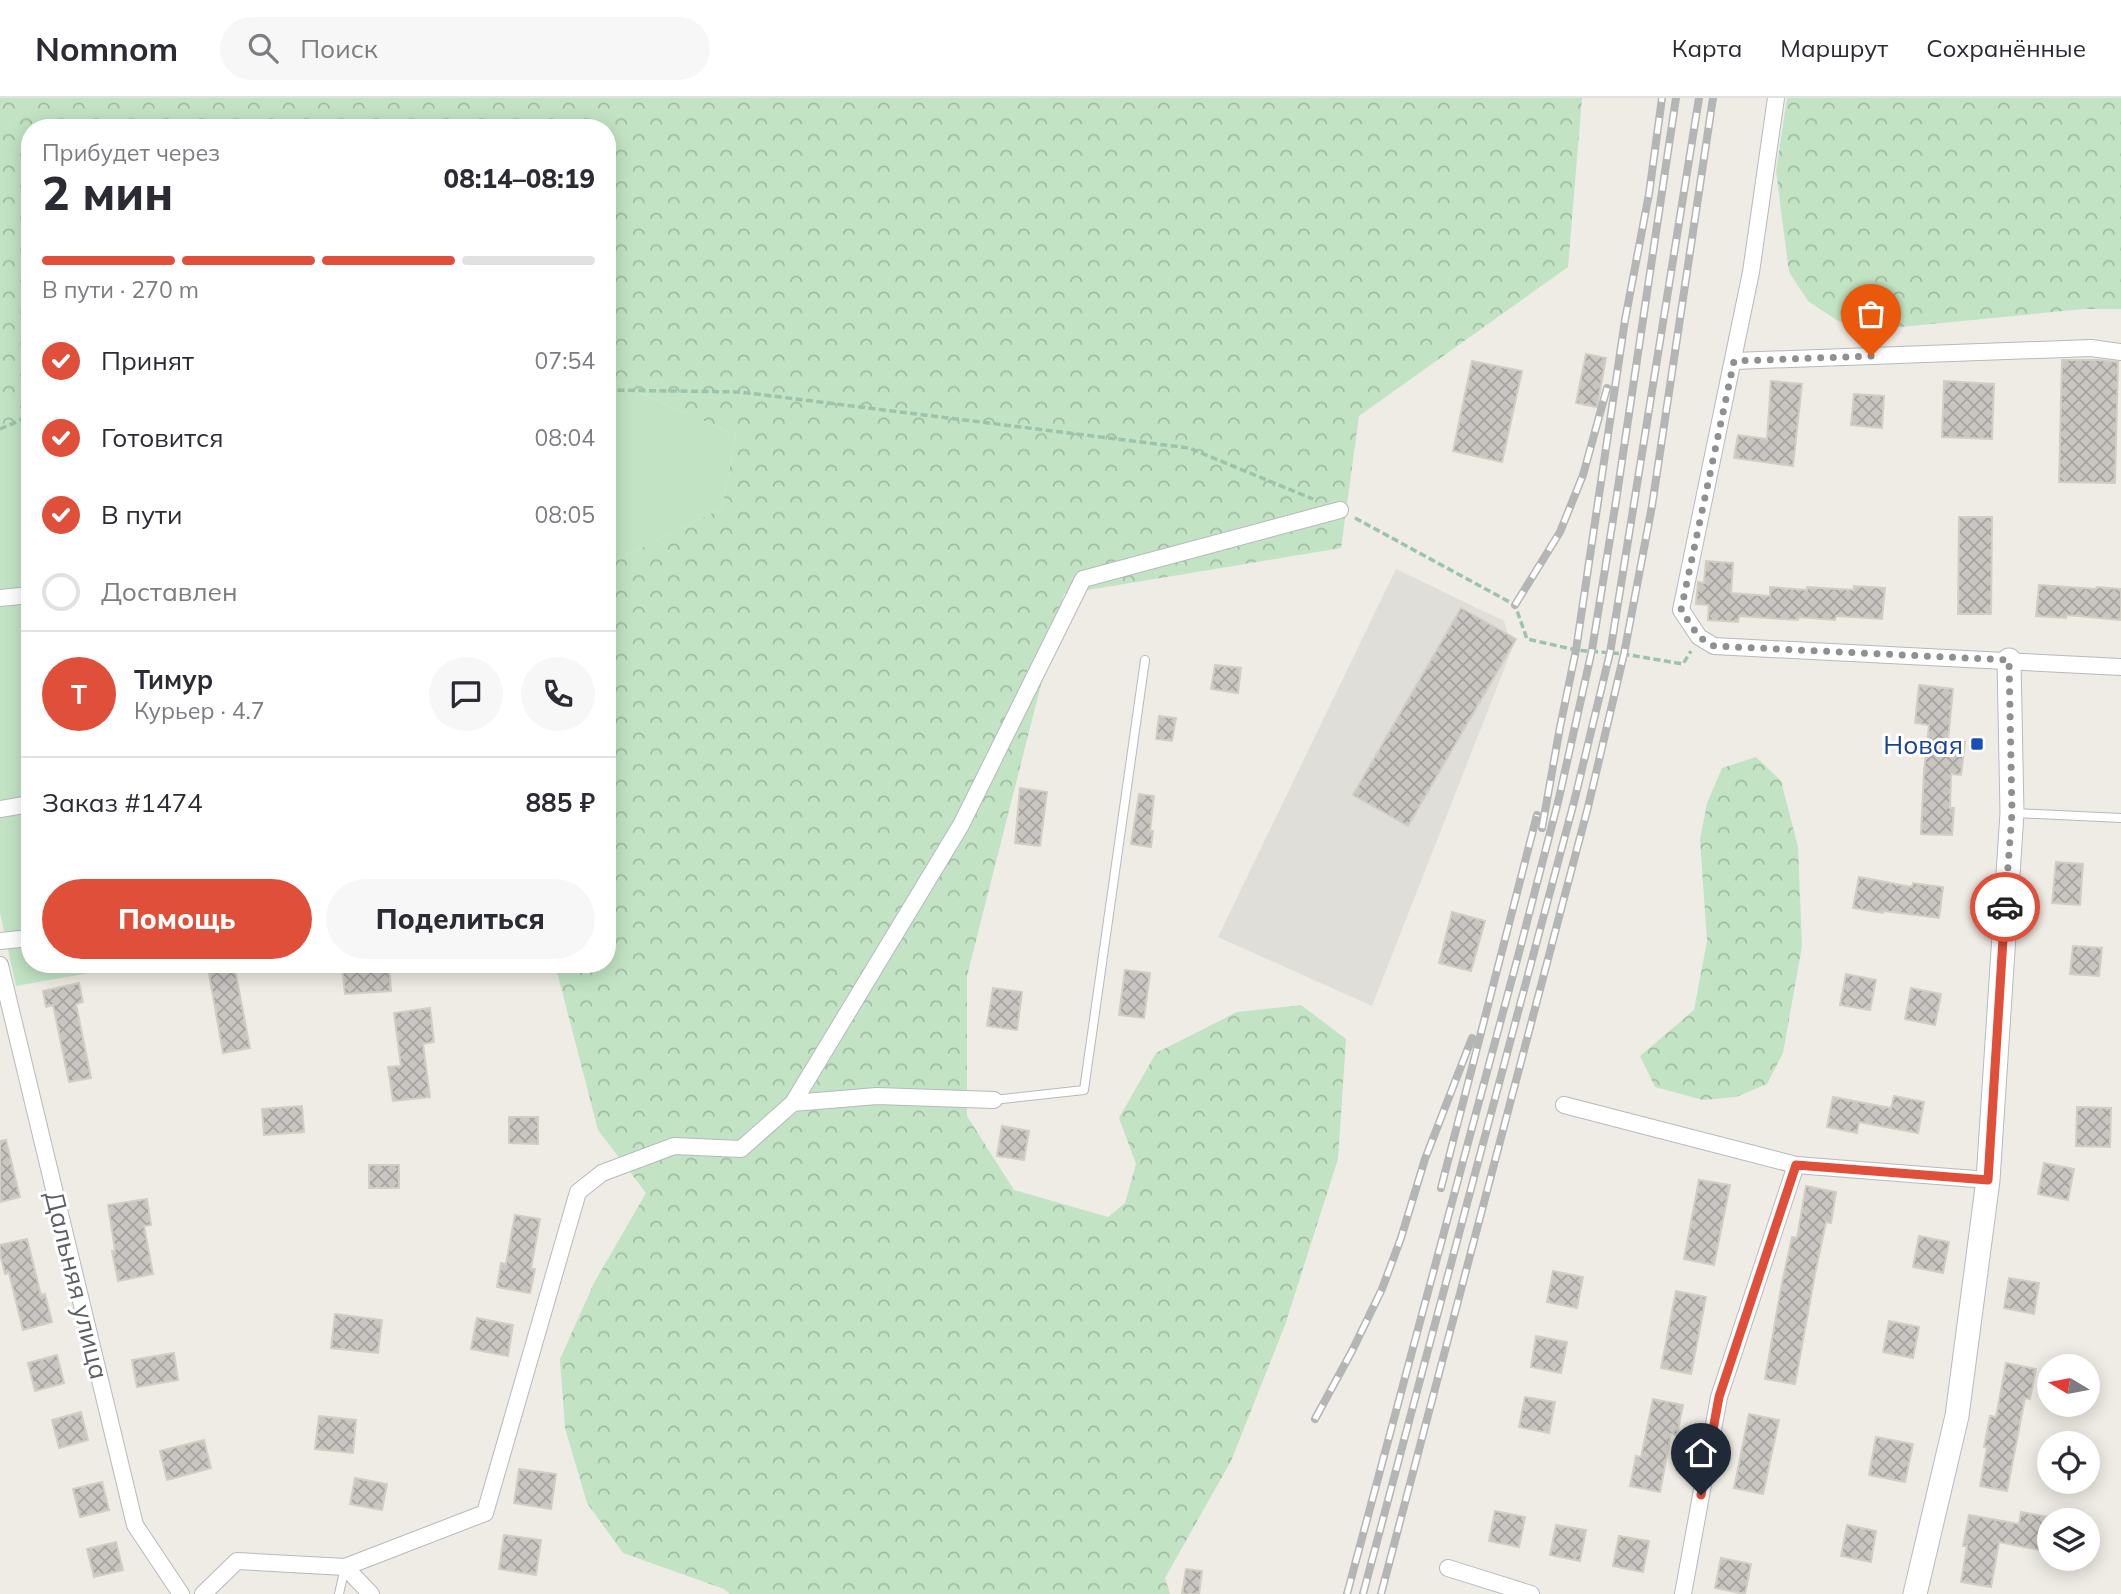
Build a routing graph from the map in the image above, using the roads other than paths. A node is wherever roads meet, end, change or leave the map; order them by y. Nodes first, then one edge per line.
1 (1776, 98) edge
2 (2121, 352) edge
3 (1734, 361) junction
4 (1340, 510) road end
5 (21, 596) edge
6 (0, 598) edge
7 (1144, 660) dead end
8 (2009, 660) junction
9 (2121, 667) edge
10 (21, 806) edge
11 (0, 809) edge
12 (2012, 813) junction
13 (2121, 818) edge
14 (21, 939) edge
15 (0, 941) edge
16 (0, 965) edge
17 (994, 1100) joint
18 (793, 1103) junction
19 (1564, 1105) dead end
20 (1796, 1165) junction
21 (1988, 1180) junction
22 (345, 1567) junction
23 (1448, 1567) dead end
24 (181, 1594) edge
25 (203, 1594) edge
26 (339, 1594) edge
27 (371, 1594) edge
28 (1531, 1594) edge
29 (1683, 1594) edge
30 (1915, 1594) edge

1 - 3 street
2 - 3 street
3 - 8 street
4 - 18 street
5 - 6 street
7 - 17 lane
8 - 9 street
8 - 12 street
10 - 11 street
12 - 13 lane
12 - 21 street
14 - 15 street
16 - 24 street, Дальняя улица
17 - 18 street
18 - 22 street
19 - 20 street
20 - 21 street
20 - 29 street
21 - 30 street
22 - 25 street
22 - 26 lane
22 - 27 street
23 - 28 street

